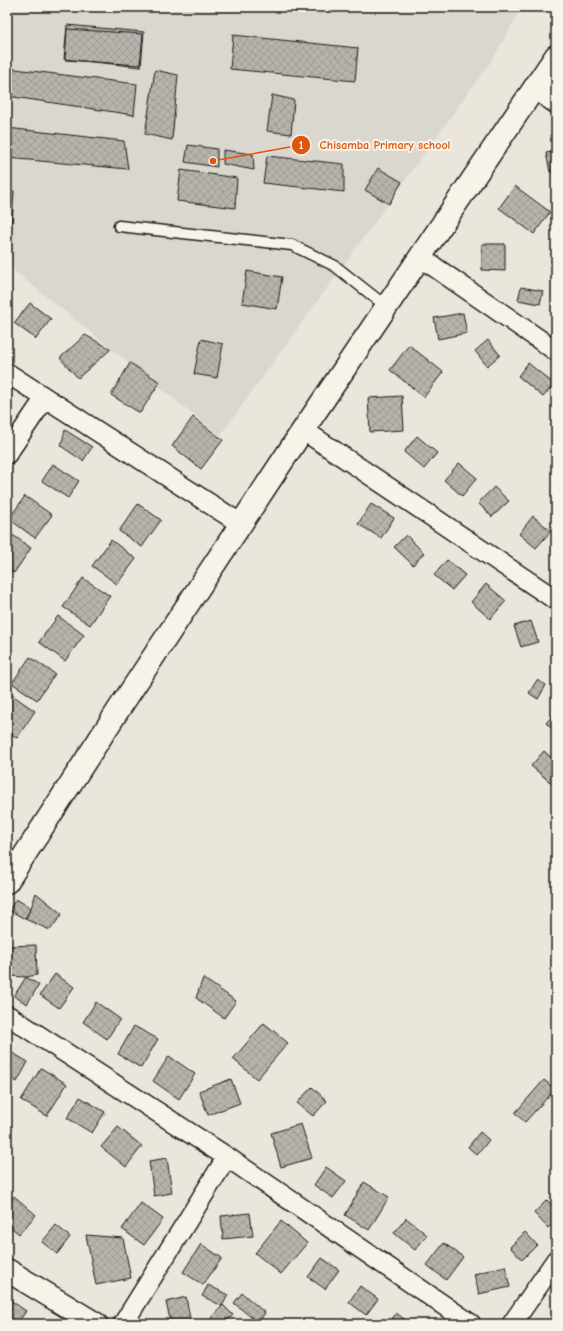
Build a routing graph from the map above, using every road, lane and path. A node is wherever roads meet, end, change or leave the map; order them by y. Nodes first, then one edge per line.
1 (556, 56) edge
2 (536, 88) junction
3 (556, 102) edge
4 (118, 226) dead end
5 (420, 257) junction
6 (387, 307) junction
7 (556, 351) edge
8 (7, 373) edge
9 (45, 398) junction
10 (303, 430) junction
11 (7, 454) edge
12 (241, 524) junction
13 (556, 600) edge
14 (7, 882) edge
15 (7, 1015) edge
16 (227, 1157) junction
17 (556, 1260) edge
18 (7, 1270) edge
19 (96, 1324) edge
20 (123, 1324) edge
21 (471, 1324) edge
22 (512, 1324) edge

1 - 2 street
2 - 3 street
2 - 5 street
4 - 6 lane
5 - 6 street
5 - 7 street
6 - 10 street
8 - 9 street
9 - 11 street
9 - 12 street
10 - 12 street
10 - 13 street
12 - 14 street
15 - 16 street
16 - 20 street
16 - 21 street
17 - 22 street
18 - 19 street

